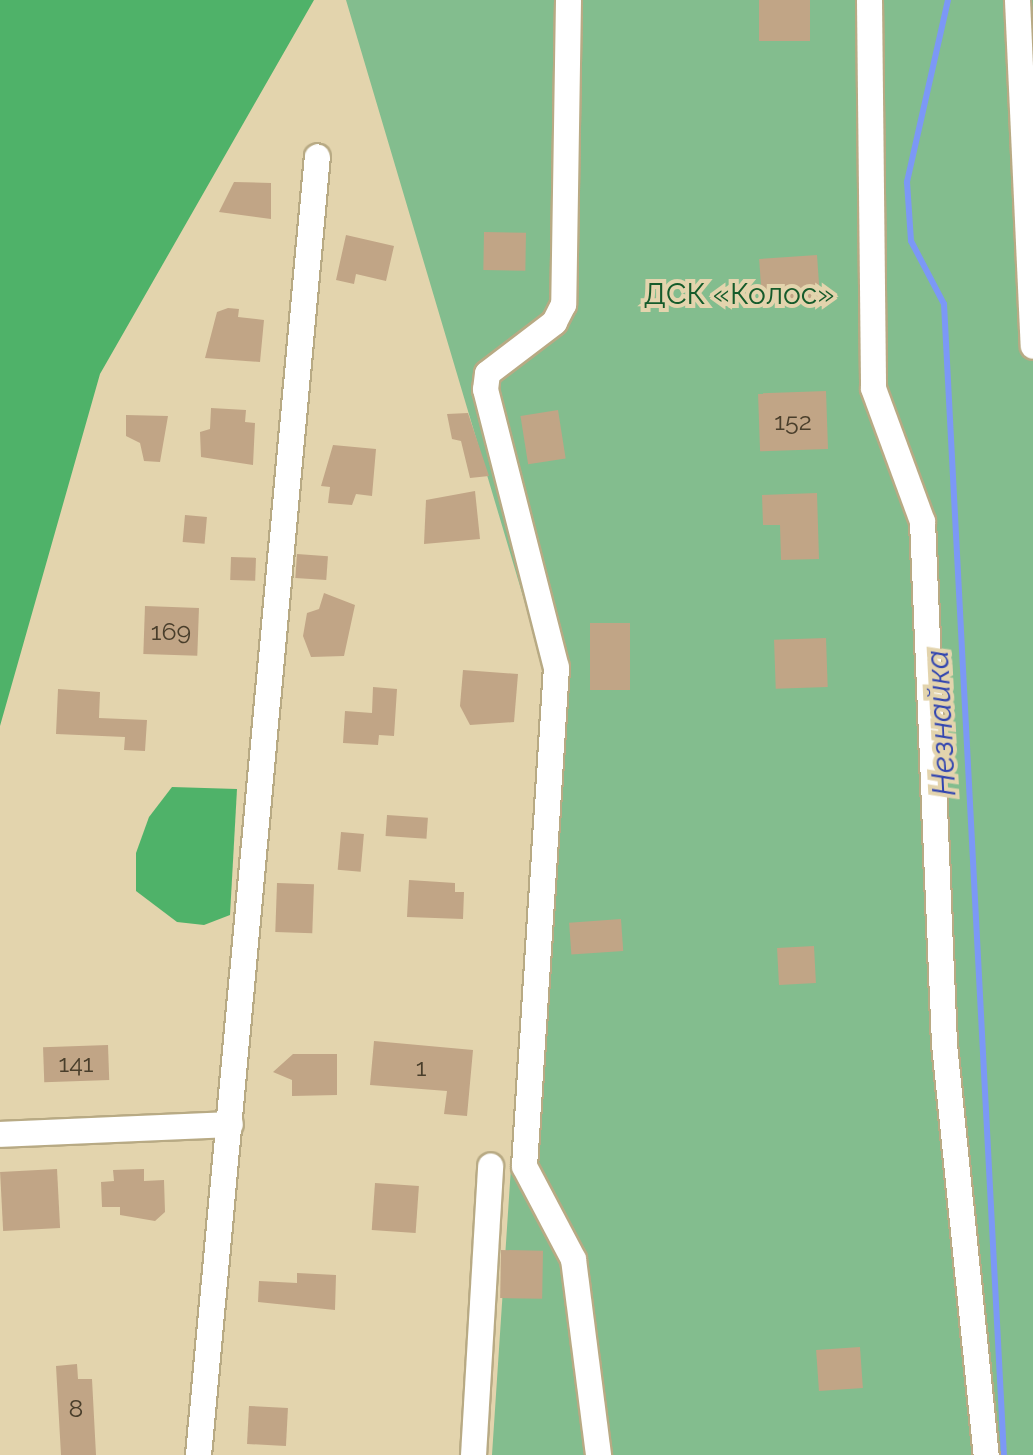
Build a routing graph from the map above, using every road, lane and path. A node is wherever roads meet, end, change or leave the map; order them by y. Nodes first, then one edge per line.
1 (568, 0) edge
2 (869, 0) edge
3 (1017, 0) edge
4 (317, 156) dead end
5 (1033, 346) edge
6 (230, 1124) junction
7 (0, 1134) edge
8 (490, 1165) dead end
9 (198, 1455) edge
10 (473, 1455) edge
11 (598, 1455) edge
12 (986, 1455) edge

1 - 11 street
2 - 12 street
3 - 5 street
4 - 6 street
6 - 7 street
6 - 9 street
8 - 10 street

